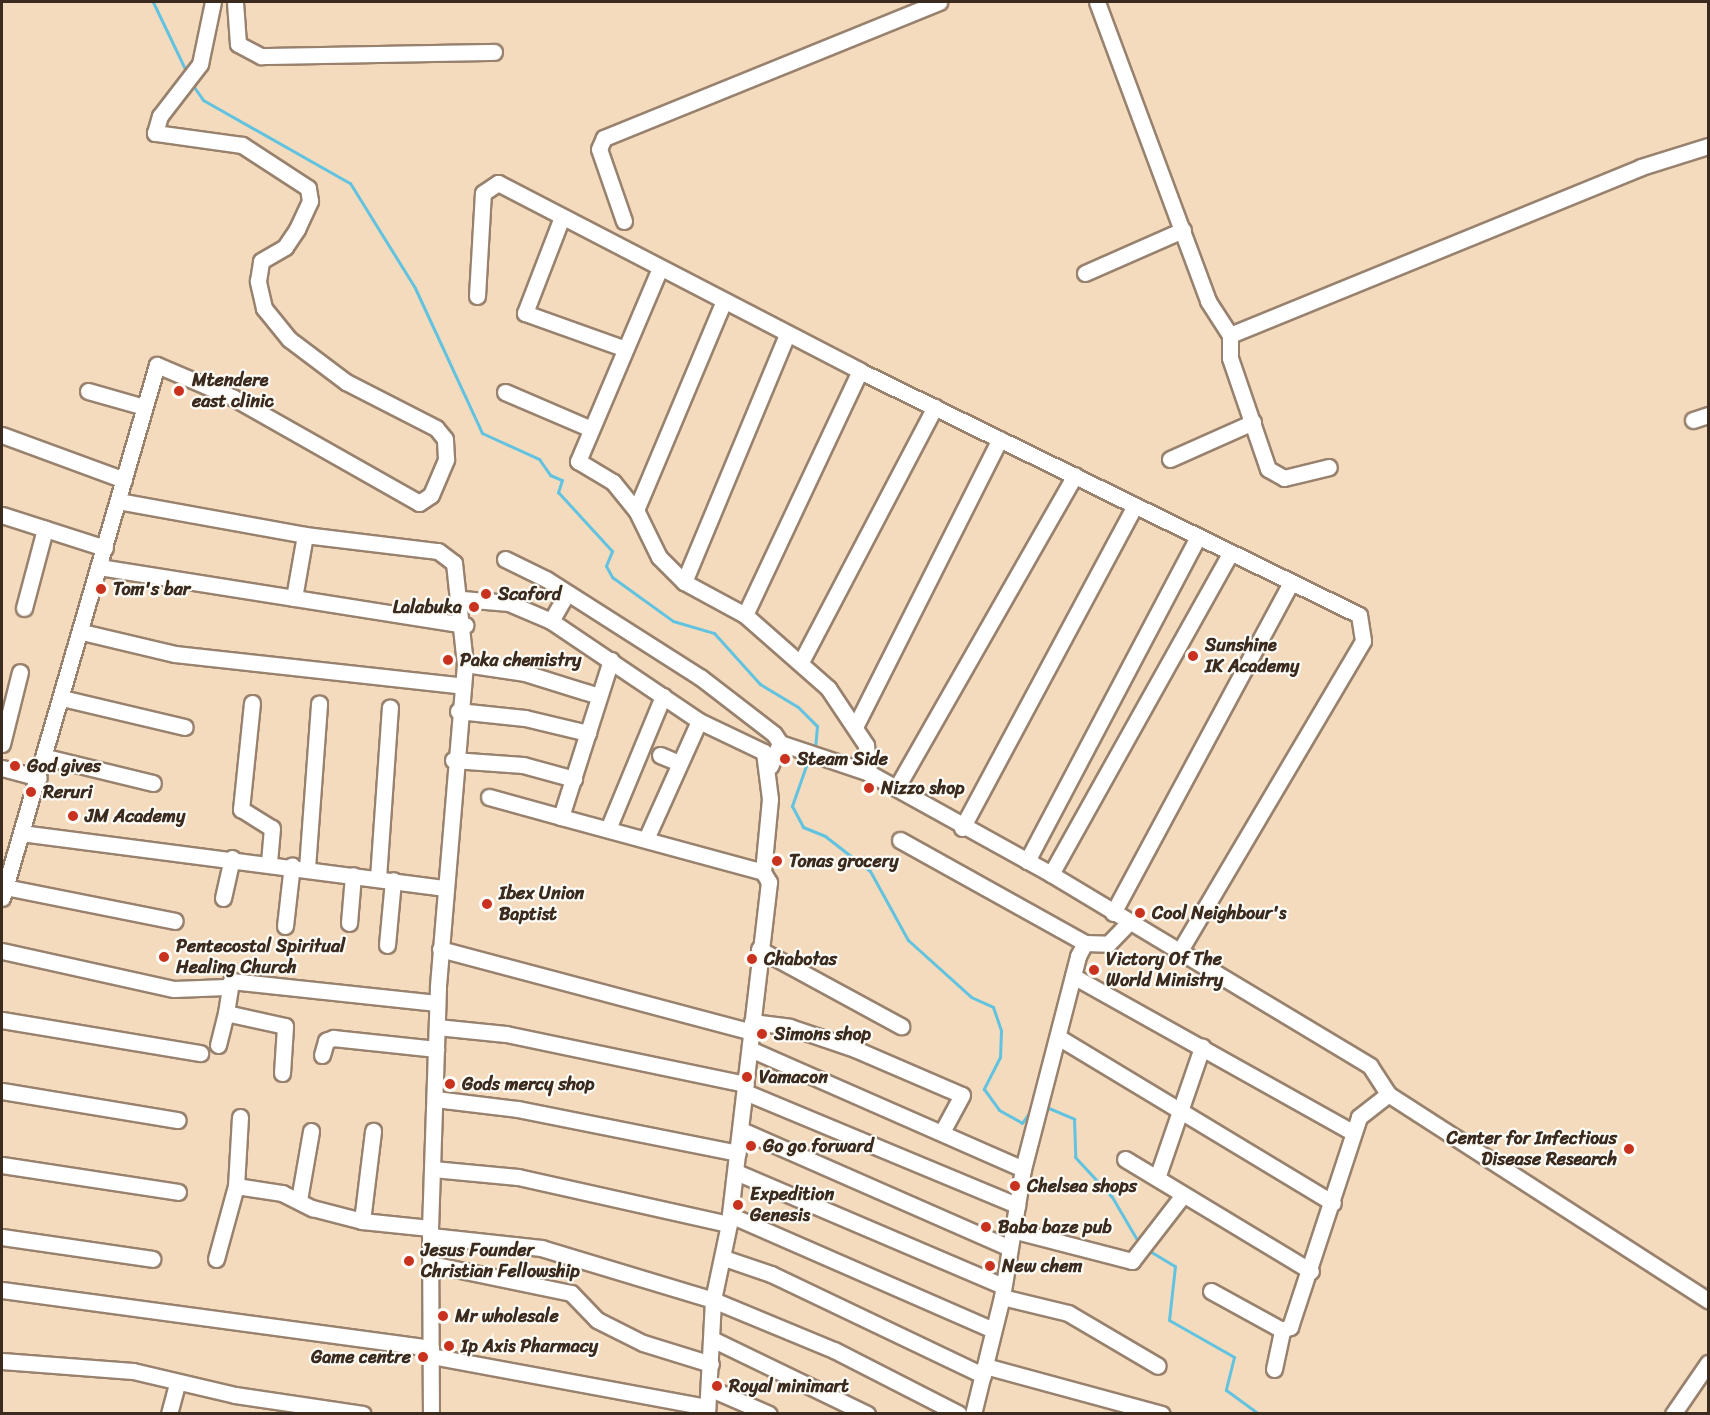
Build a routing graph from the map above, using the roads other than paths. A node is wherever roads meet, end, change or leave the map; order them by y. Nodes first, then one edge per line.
1 (213, 2) edge
2 (235, 2) edge
3 (939, 2) edge
4 (1098, 2) edge
5 (494, 52) dead end
6 (1708, 146) edge
7 (562, 217) junction
8 (624, 221) dead end
9 (1183, 230) junction
10 (660, 268) junction
11 (1085, 273) dead end
12 (477, 296) dead end
13 (724, 301) junction
14 (787, 334) junction
15 (1230, 335) junction
16 (623, 348) junction
17 (860, 371) junction
18 (88, 391) dead end
19 (505, 392) dead end
20 (935, 406) junction
21 (144, 407) junction
22 (1708, 415) edge
23 (1694, 420) dead end
24 (1253, 422) junction
25 (590, 428) junction
26 (2, 435) edge
27 (1000, 439) junction
28 (1170, 459) dead end
29 (1329, 467) dead end
30 (1076, 475) junction
31 (124, 480) junction
32 (118, 501) junction
33 (1135, 506) junction
34 (636, 510) junction
35 (2, 515) edge
36 (45, 530) junction
37 (305, 535) junction
38 (1197, 538) junction
39 (105, 548) junction
40 (1230, 554) junction
41 (505, 559) dead end
42 (99, 567) junction
43 (684, 582) junction
44 (1290, 584) junction
45 (567, 593) junction
46 (294, 598) junction
47 (462, 599) junction
48 (24, 608) dead end
49 (745, 615) junction
50 (551, 621) junction
51 (465, 625) junction
52 (82, 632) junction
53 (611, 660) junction
54 (802, 660) junction
55 (465, 664) junction
56 (21, 672) dead end
57 (464, 686) junction
58 (599, 696) junction
59 (663, 696) junction
60 (62, 698) junction
61 (252, 703) dead end
62 (319, 703) dead end
63 (390, 706) dead end
64 (458, 711) junction
65 (699, 721) junction
66 (856, 724) junction
67 (185, 727) dead end
68 (588, 733) junction
69 (780, 743) junction
70 (2, 744) edge
71 (660, 755) dead end
72 (46, 757) junction
73 (453, 760) junction
74 (679, 763) junction
75 (770, 766) junction
76 (2, 768) edge
77 (868, 773) junction
78 (39, 778) junction
79 (574, 779) junction
80 (153, 783) dead end
81 (897, 788) junction
82 (489, 797) dead end
83 (561, 817) junction
84 (962, 828) junction
85 (608, 829) junction
86 (19, 839) junction
87 (646, 839) junction
88 (900, 840) dead end
89 (2, 841) edge
90 (232, 858) junction
91 (1027, 861) junction
92 (269, 863) junction
93 (300, 866) junction
94 (763, 872) junction
95 (353, 874) junction
96 (1051, 874) junction
97 (385, 879) junction
98 (443, 888) junction
99 (3, 892) edge
100 (223, 898) dead end
101 (1113, 914) junction
102 (175, 921) dead end
103 (1129, 922) junction
104 (349, 923) dead end
105 (285, 926) dead end
106 (1085, 943) junction
107 (387, 945) dead end
108 (440, 949) junction
109 (759, 949) junction
110 (2, 951) edge
111 (1179, 952) junction
112 (1073, 976) junction
113 (225, 987) junction
114 (437, 1003) junction
115 (226, 1012) junction
116 (2, 1020) edge
117 (901, 1026) dead end
118 (437, 1027) junction
119 (752, 1027) junction
120 (1058, 1037) junction
121 (218, 1045) dead end
122 (1202, 1047) junction
123 (436, 1049) junction
124 (750, 1049) junction
125 (200, 1053) dead end
126 (322, 1055) dead end
127 (282, 1073) dead end
128 (746, 1088) junction
129 (2, 1091) edge
130 (1388, 1095) junction
131 (435, 1100) junction
132 (1178, 1114) junction
133 (240, 1117) dead end
134 (178, 1120) dead end
135 (741, 1130) junction
136 (311, 1131) dead end
137 (373, 1131) dead end
138 (942, 1132) junction
139 (1352, 1132) junction
140 (738, 1153) junction
141 (1125, 1159) dead end
142 (2, 1165) edge
143 (433, 1169) junction
144 (1023, 1169) junction
145 (736, 1172) junction
146 (1157, 1178) junction
147 (236, 1186) junction
148 (178, 1192) dead end
149 (1183, 1195) junction
150 (299, 1200) junction
151 (1333, 1203) junction
152 (1017, 1204) junction
153 (730, 1219) junction
154 (362, 1221) junction
155 (1012, 1230) junction
156 (431, 1232) junction
157 (2, 1237) edge
158 (1008, 1247) junction
159 (724, 1258) junction
160 (152, 1259) dead end
161 (216, 1259) dead end
162 (431, 1264) junction
163 (1311, 1271) junction
164 (2, 1290) edge
165 (1003, 1291) junction
166 (1211, 1291) dead end
167 (713, 1300) junction
168 (1708, 1300) edge
169 (993, 1330) junction
170 (1282, 1330) junction
171 (714, 1340) junction
172 (431, 1352) junction
173 (2, 1360) edge
174 (1708, 1363) edge
175 (711, 1364) junction
176 (1158, 1366) dead end
177 (1274, 1368) dead end
178 (984, 1370) junction
179 (177, 1384) junction
180 (709, 1388) junction
181 (707, 1410) edge
182 (169, 1413) edge
183 (363, 1413) edge
184 (431, 1413) edge
185 (769, 1413) edge
186 (867, 1413) edge
187 (959, 1413) edge
188 (973, 1413) edge
189 (1162, 1413) edge
190 (1672, 1413) edge

1 - 21 street
2 - 5 street
3 - 8 street
4 - 9 street
6 - 15 street
7 - 10 street
7 - 12 street
7 - 16 street
9 - 11 street
9 - 15 street
10 - 13 street
10 - 16 street
13 - 14 street
13 - 34 street
14 - 17 street
14 - 43 street
15 - 24 street
16 - 25 street
17 - 20 street
17 - 49 street
18 - 21 street
19 - 25 street
20 - 27 street
20 - 54 street
21 - 31 street
22 - 23 street
24 - 28 street
24 - 29 street
25 - 34 street
26 - 31 street
27 - 30 street
27 - 66 street
30 - 33 street
30 - 81 street
31 - 32 street
32 - 37 street
32 - 39 street
33 - 38 street
33 - 84 street
34 - 43 street
35 - 36 street
36 - 39 street
36 - 48 street
37 - 46 street
37 - 47 street
38 - 40 street
38 - 91 street
39 - 42 street
40 - 44 street
40 - 96 street
41 - 45 street
42 - 46 street
42 - 52 street
43 - 49 street
44 - 101 street
44 - 111 street
45 - 50 street
45 - 69 street
46 - 51 street
47 - 50 street
47 - 51 street
49 - 54 street
50 - 53 street
51 - 55 street
52 - 57 street
52 - 60 street
53 - 58 street
53 - 59 street
54 - 66 street
55 - 57 street
55 - 58 street
56 - 70 street
57 - 64 street
58 - 68 street
59 - 65 street
59 - 85 street
60 - 67 street
60 - 72 street
61 - 92 street
62 - 93 street
63 - 97 street
64 - 68 street
64 - 73 street
65 - 74 street
65 - 75 street
66 - 77 street
68 - 79 street
69 - 75 street
69 - 77 street
71 - 74 street
72 - 78 street
72 - 80 street
73 - 79 street
73 - 98 street
74 - 87 street
75 - 94 street
76 - 78 street
77 - 81 street
78 - 86 street
79 - 83 street
81 - 84 street
82 - 83 street
83 - 85 street
84 - 91 street
85 - 87 street
86 - 89 street
86 - 90 street
86 - 99 street
87 - 94 street
88 - 106 street
90 - 92 street
90 - 100 street
91 - 96 street
92 - 93 street
93 - 95 street
93 - 105 street
94 - 109 street
95 - 97 street
95 - 104 street
96 - 101 street
97 - 98 street
97 - 107 street
98 - 108 street
99 - 102 street
101 - 103 street
103 - 106 street
103 - 111 street
106 - 112 street
108 - 114 street
108 - 119 street
109 - 117 street
109 - 119 street
110 - 113 street
111 - 130 street
112 - 120 street
112 - 122 street
113 - 114 street
113 - 115 street
114 - 118 street
115 - 121 street
115 - 127 street
116 - 125 street
118 - 123 street
118 - 128 street
119 - 124 street
119 - 138 street
120 - 132 street
120 - 144 street
122 - 132 street
122 - 139 street
123 - 126 street
123 - 131 street
124 - 128 street
124 - 138 street
128 - 135 street
128 - 152 street
129 - 134 street
130 - 139 street
130 - 168 street
131 - 140 street
131 - 143 street
132 - 146 street
132 - 151 street
133 - 147 street
135 - 140 street
135 - 158 street
136 - 150 street
137 - 154 street
138 - 144 street
139 - 151 street
140 - 145 street
141 - 146 street
142 - 148 street
143 - 153 street
143 - 156 street
144 - 152 street
145 - 153 street
145 - 165 street
146 - 149 street
147 - 150 street
147 - 161 street
149 - 155 street
149 - 163 street
150 - 154 street
151 - 163 street
152 - 155 street
153 - 159 street
153 - 169 street
154 - 156 street
155 - 158 street
156 - 162 street
156 - 167 street
157 - 160 street
158 - 165 street
159 - 167 street
159 - 178 street
162 - 172 street
162 - 175 street
163 - 170 street
164 - 172 street
165 - 169 street
165 - 176 street
166 - 170 street
167 - 171 street
167 - 187 street
169 - 178 street
170 - 177 street
171 - 175 street
171 - 186 street
172 - 181 street
172 - 184 street
173 - 179 street
174 - 190 street
175 - 180 street
178 - 188 street
178 - 189 street
179 - 182 street
179 - 183 street
180 - 181 street
180 - 185 street

